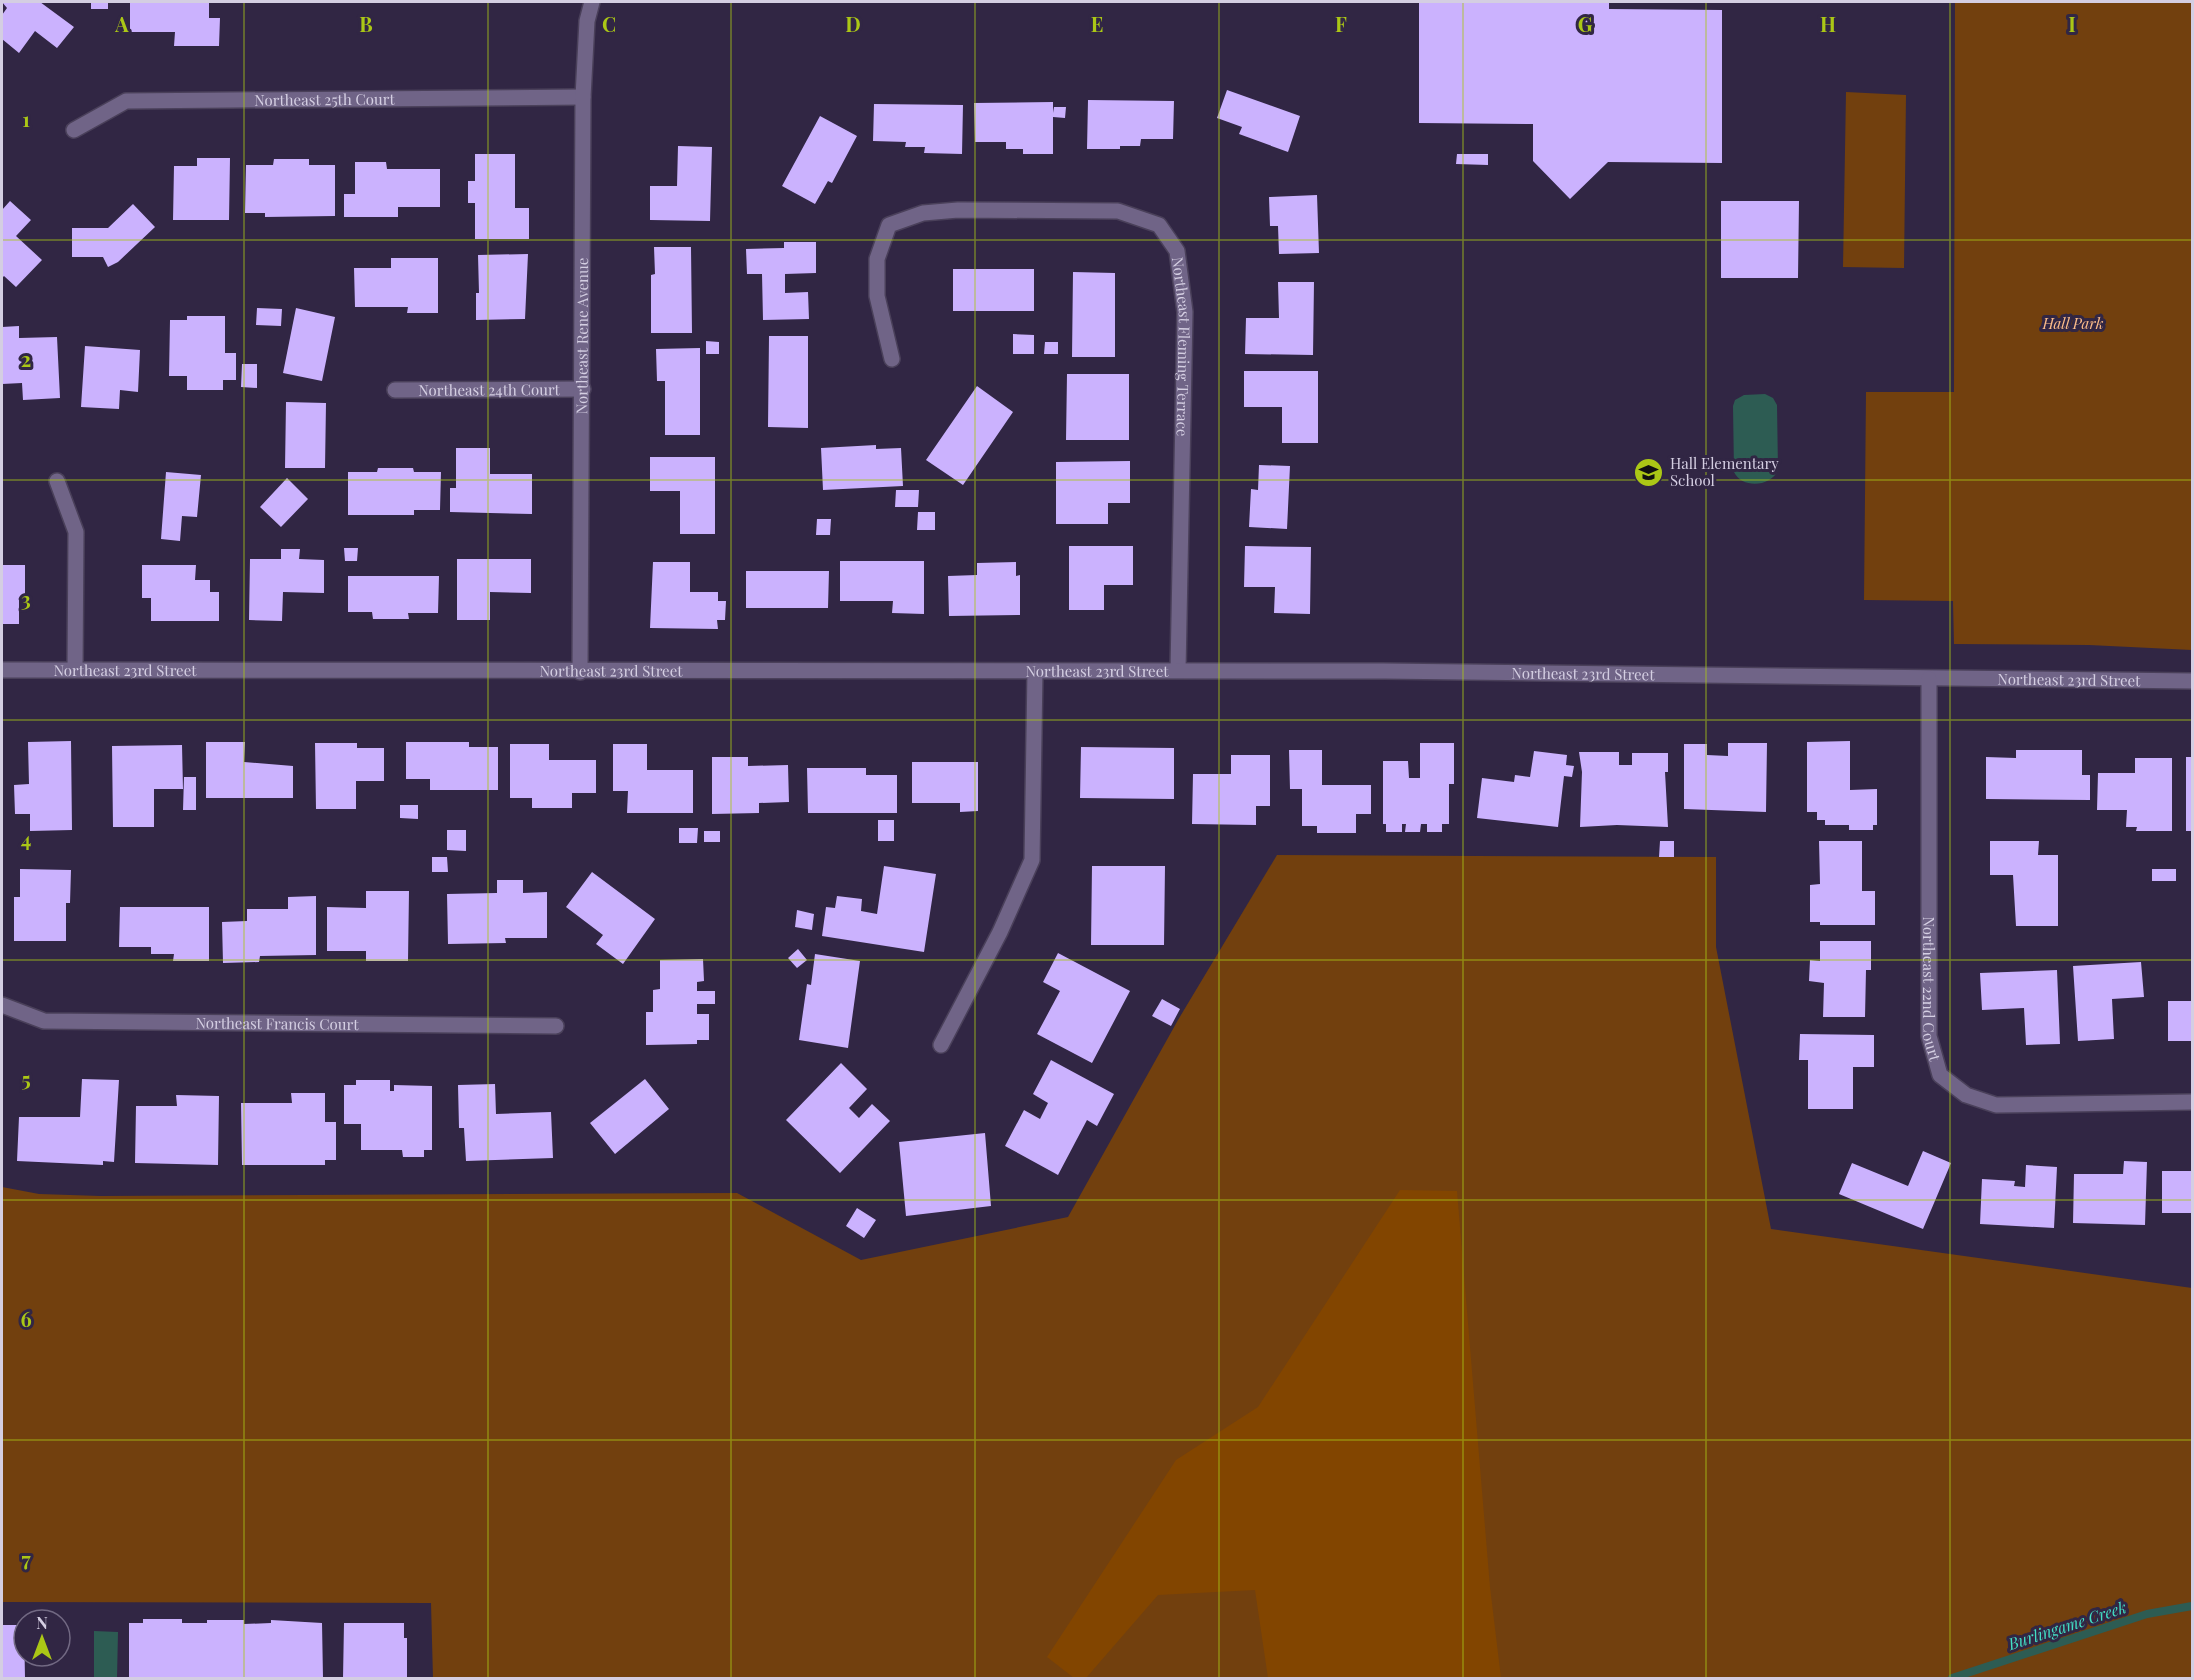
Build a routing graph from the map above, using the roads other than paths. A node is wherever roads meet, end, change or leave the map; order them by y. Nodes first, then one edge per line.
1 (592, 2) edge
2 (583, 97) junction
3 (74, 130) dead end
4 (892, 359) dead end
5 (583, 389) junction
6 (395, 390) dead end
7 (57, 481) dead end
8 (2, 670) edge
9 (75, 670) junction
10 (1178, 670) junction
11 (1035, 671) junction
12 (580, 672) junction
13 (1929, 678) junction
14 (2193, 681) edge
15 (2, 1005) edge
16 (556, 1026) dead end
17 (940, 1045) dead end
18 (2193, 1102) edge

1 - 2 street, Northeast Rene Avenue
2 - 3 street, Northeast 25th Court
2 - 5 street, Northeast Rene Avenue
4 - 10 street, Northeast Fleming Terrace
5 - 6 street, Northeast 24th Court
5 - 12 street, Northeast Rene Avenue
7 - 9 street
8 - 9 street, Northeast 23rd Street
9 - 12 street, Northeast 23rd Street
10 - 11 street, Northeast 23rd Street
10 - 13 street, Northeast 23rd Street
11 - 12 street, Northeast 23rd Street
11 - 17 street
13 - 14 street, Northeast 23rd Street
13 - 18 street, Northeast 22nd Court
15 - 16 street, Northeast Francis Court

